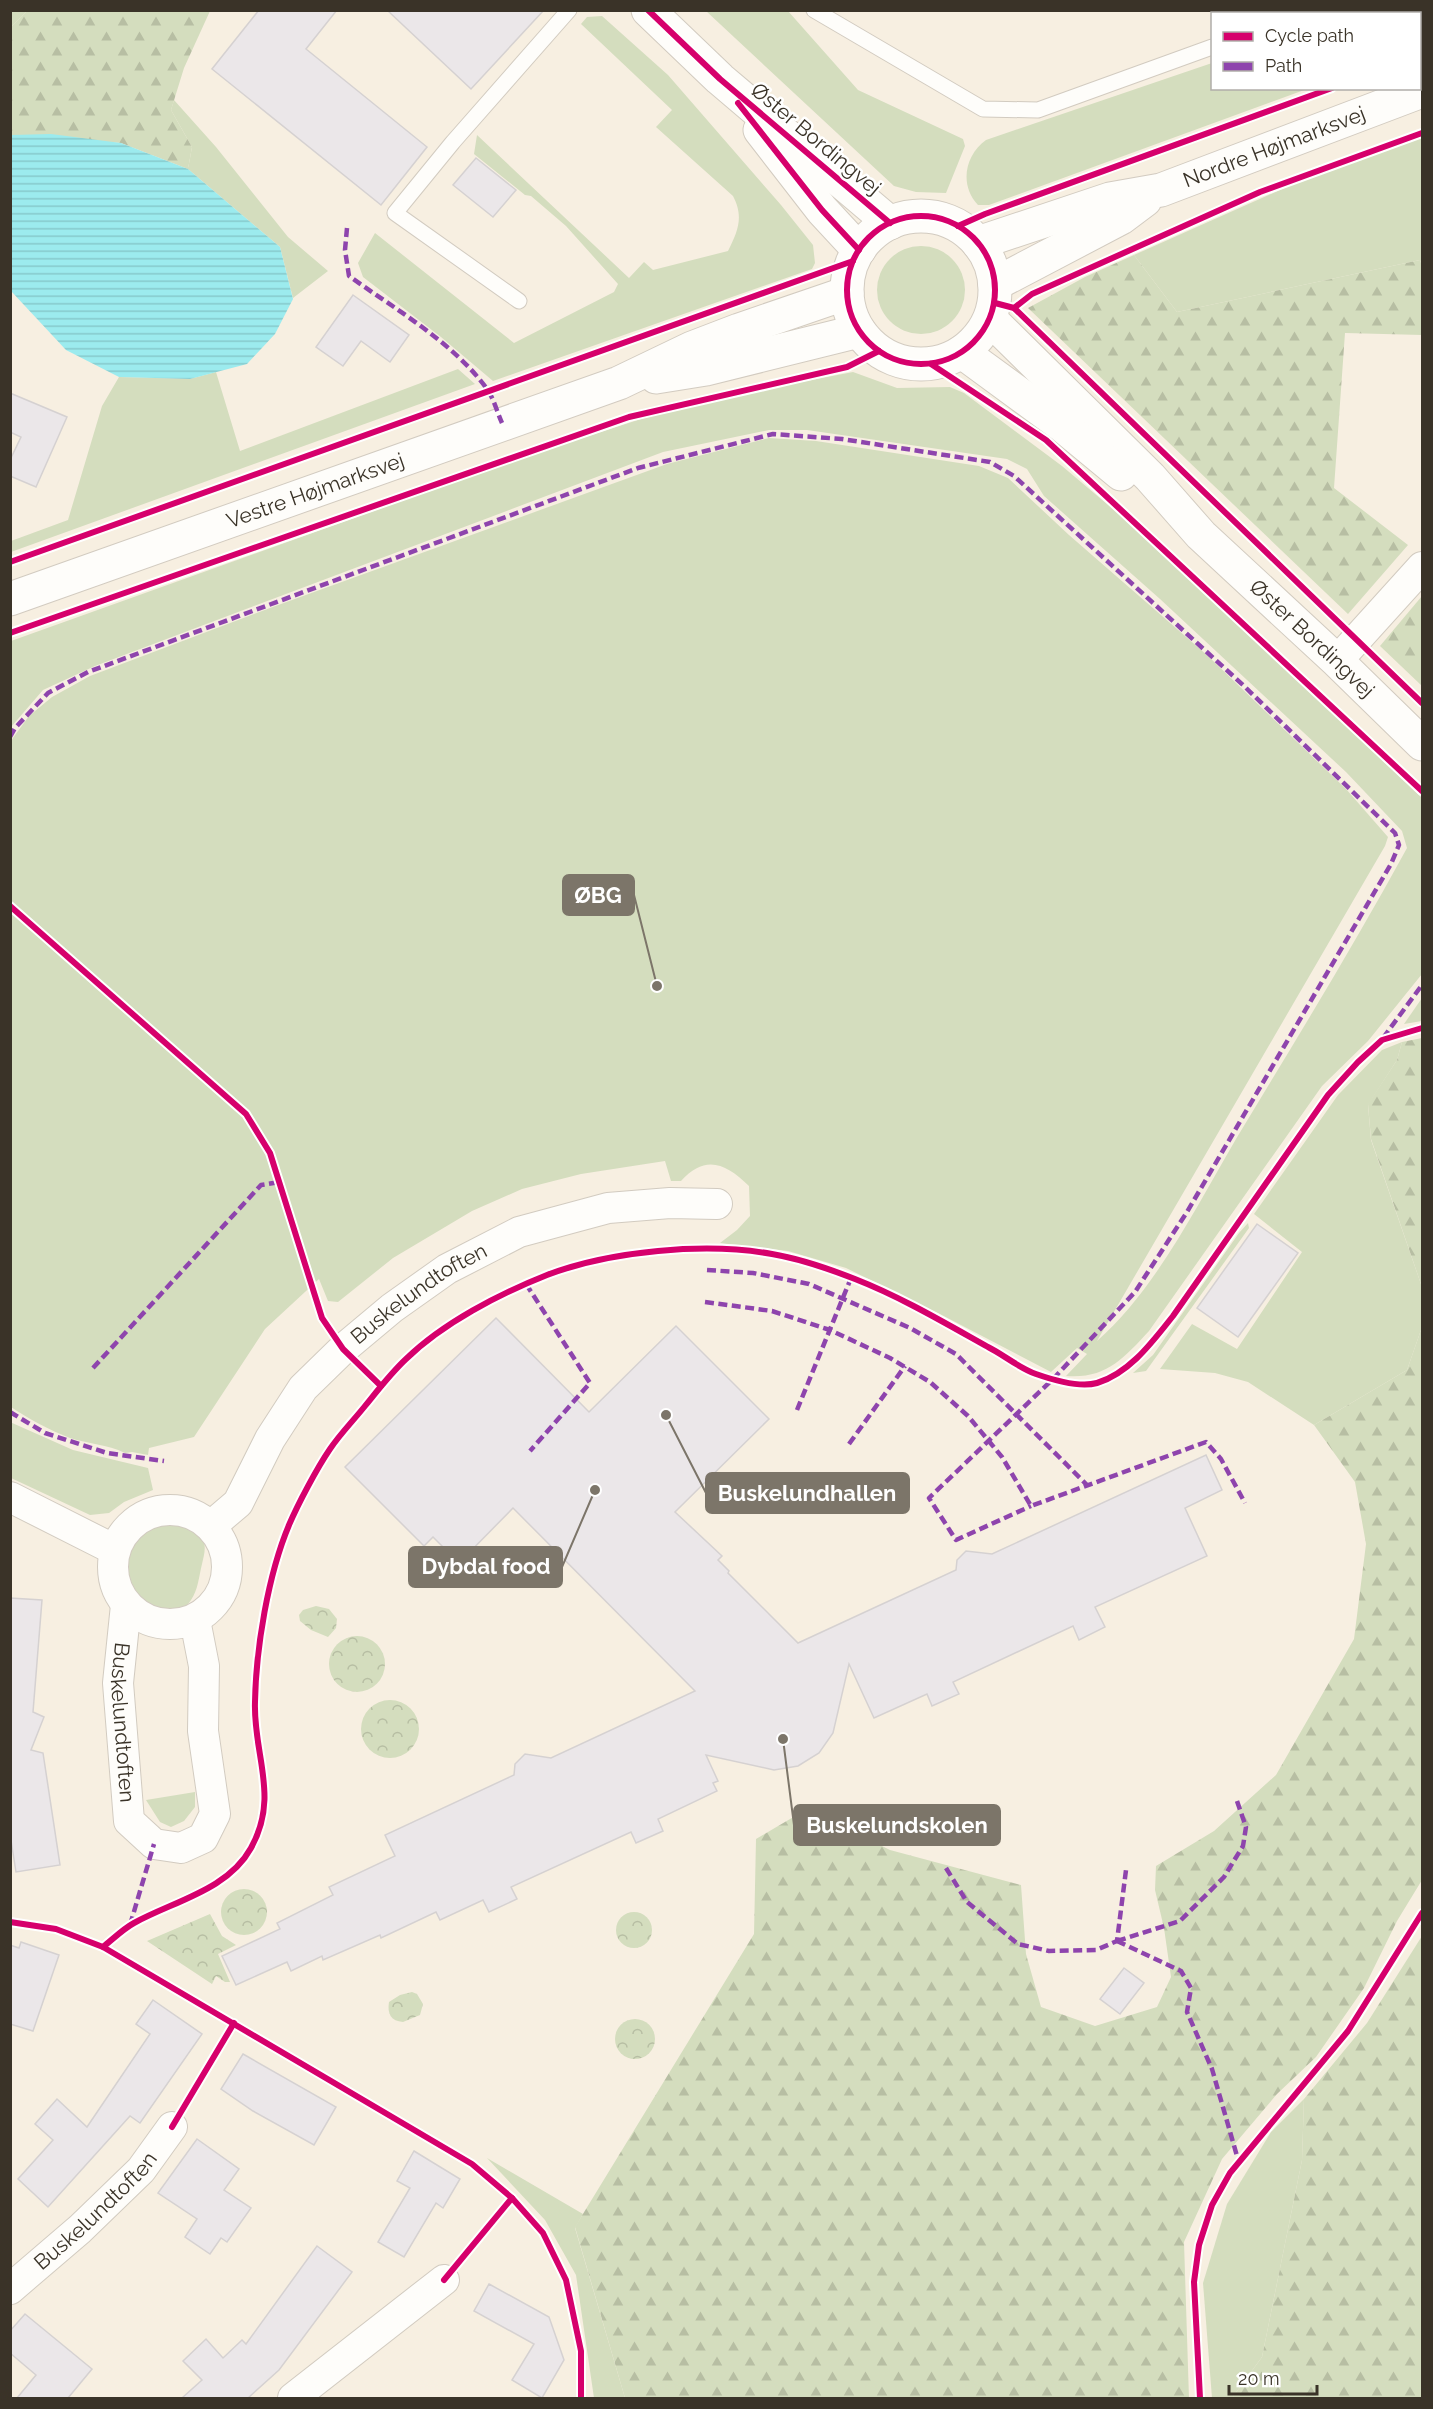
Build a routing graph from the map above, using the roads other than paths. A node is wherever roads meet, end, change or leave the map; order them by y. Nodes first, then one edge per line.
1 (569, 10) edge
2 (648, 10) edge
3 (814, 10) edge
4 (1211, 47) edge
5 (720, 79) junction
6 (1422, 91) edge
7 (1161, 190) junction
8 (890, 223) junction
9 (978, 243) junction
10 (859, 250) junction
11 (995, 285) junction
12 (847, 293) junction
13 (519, 301) dead end
14 (990, 320) junction
15 (859, 331) junction
16 (962, 352) junction
17 (619, 383) junction
18 (1201, 535) junction
19 (1422, 567) edge
20 (10, 599) edge
21 (1337, 662) junction
22 (1422, 744) edge
23 (717, 1204) dead end
24 (10, 1497) edge
25 (211, 1526) junction
26 (115, 1550) junction
27 (126, 1605) junction
28 (195, 1620) junction
29 (172, 2127) dead end
30 (444, 2280) dead end
31 (10, 2289) edge
32 (292, 2398) edge

1 - 13 lane
2 - 5 street, Øster Bordingvej
3 - 4 lane
5 - 8 street, Øster Bordingvej
5 - 10 street, Øster Bordingvej
6 - 7 street, Nordre Højmarksvej
7 - 9 street, Nordre Højmarksvej
7 - 11 street, Nordre Højmarksvej
8 - 9 street
8 - 10 street
9 - 11 street
10 - 12 street
11 - 14 street
12 - 15 street
12 - 17 street, Vestre Højmarksvej
14 - 16 street
14 - 18 street, Øster Bordingvej
15 - 16 street
15 - 17 street, Vestre Højmarksvej
16 - 18 street, Øster Bordingvej
17 - 20 street, Vestre Højmarksvej
18 - 21 street, Øster Bordingvej
19 - 21 street
21 - 22 street, Øster Bordingvej
23 - 25 street, Buskelundtoften
24 - 26 street
25 - 26 street
25 - 28 street
26 - 27 street
27 - 28 street
27 - 28 street, Buskelundtoften
29 - 31 street, Buskelundtoften
30 - 32 street

